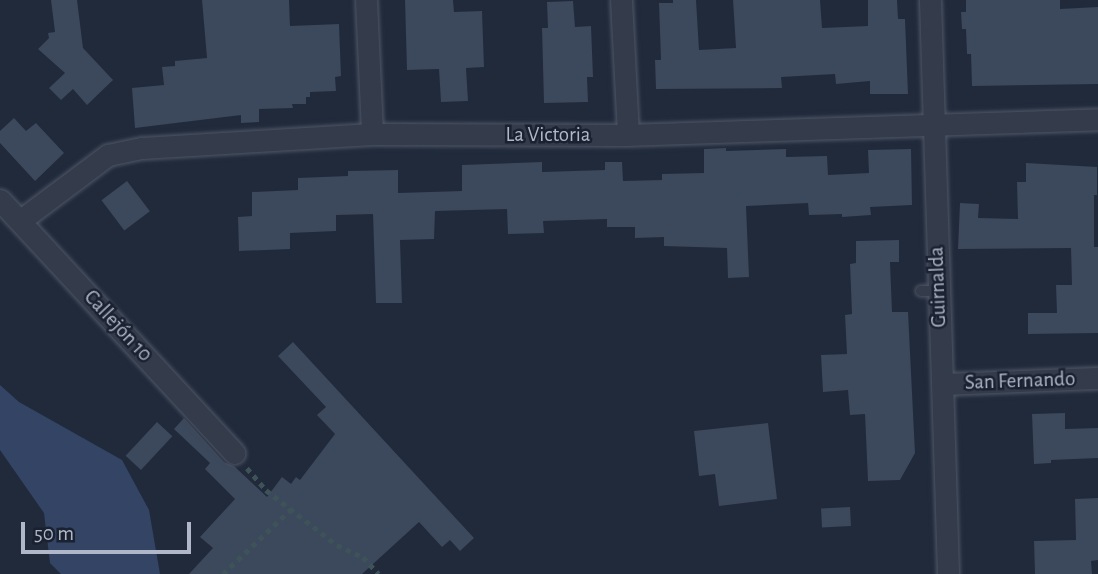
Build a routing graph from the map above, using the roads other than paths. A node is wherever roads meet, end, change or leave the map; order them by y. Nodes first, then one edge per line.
1 (366, 0) edge
2 (621, 0) edge
3 (930, 0) edge
4 (1098, 119) edge
5 (933, 124) junction
6 (372, 134) junction
7 (628, 135) junction
8 (0, 200) edge
9 (21, 220) junction
10 (1098, 378) edge
11 (942, 384) junction
12 (234, 453) road end
13 (948, 574) edge

1 - 6 street
2 - 7 street
3 - 5 street, Guirnalda
4 - 5 street, La Victoria
5 - 7 street, La Victoria
5 - 11 street, Guirnalda
6 - 7 street, La Victoria
6 - 9 street, La Victoria
8 - 9 street, Callejón 10
9 - 12 street, Callejón 10
10 - 11 street, San Fernando
11 - 13 street, Guirnalda

